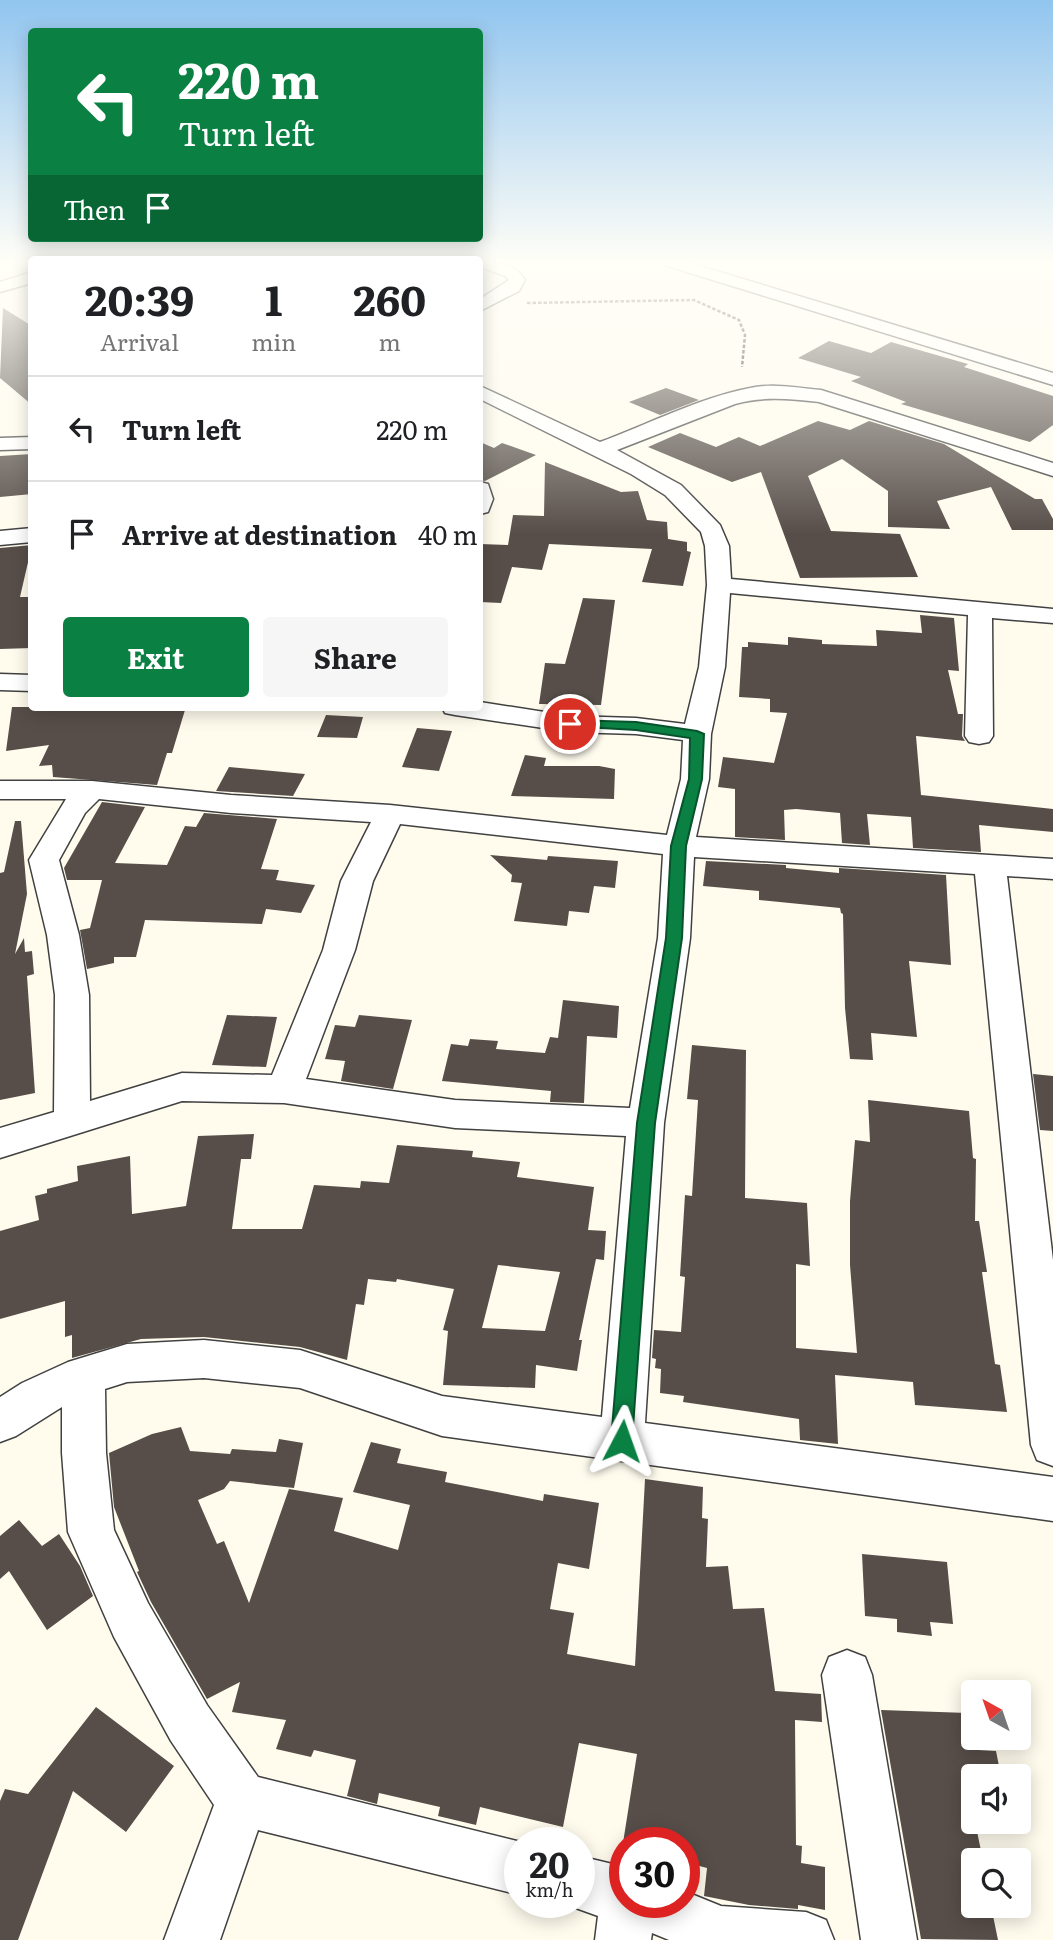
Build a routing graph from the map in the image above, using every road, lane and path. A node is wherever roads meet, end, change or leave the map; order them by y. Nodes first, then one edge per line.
1 (741, 353) edge
2 (966, 353) edge
3 (742, 368) dead end
4 (802, 373) dead end
5 (1053, 379) edge
6 (782, 392) junction
7 (483, 393) edge
8 (28, 443) edge
9 (0, 444) edge
10 (601, 449) junction
11 (1053, 470) edge
12 (28, 535) edge
13 (0, 538) edge
14 (719, 585) junction
15 (980, 611) junction
16 (1053, 616) edge
17 (0, 682) edge
18 (28, 683) edge
19 (482, 711) edge
20 (697, 734) junction
21 (979, 736) dead end
22 (0, 790) edge
23 (92, 790) junction
24 (390, 814) junction
25 (678, 846) junction
26 (990, 866) junction
27 (1053, 869) edge
28 (284, 1089) junction
29 (72, 1121) junction
30 (646, 1123) junction
31 (0, 1143) edge
32 (83, 1376) junction
33 (0, 1422) edge
34 (622, 1441) junction
35 (1053, 1445) edge
36 (1053, 1499) edge
37 (847, 1675) dead end
38 (242, 1800) junction
39 (504, 1864) edge
40 (626, 1918) edge
41 (683, 1918) edge
42 (192, 1940) edge
43 (623, 1940) edge
44 (806, 1940) edge
45 (888, 1940) edge

1 - 3 path
2 - 5 street
4 - 6 street
6 - 10 street
6 - 11 street
7 - 10 street
8 - 9 street
10 - 14 street
12 - 13 street
14 - 15 street
14 - 20 street
15 - 16 street
15 - 21 street
17 - 18 street
19 - 20 street
20 - 25 street
22 - 23 street
23 - 24 street
23 - 29 street
24 - 25 street
24 - 28 street
25 - 26 street
25 - 30 street
26 - 27 street
26 - 35 street
28 - 29 street
28 - 30 street
29 - 31 street
30 - 34 street
32 - 33 street
32 - 34 street
32 - 38 street
34 - 36 street
37 - 45 street
38 - 39 street
38 - 42 street
40 - 43 street
41 - 44 street

